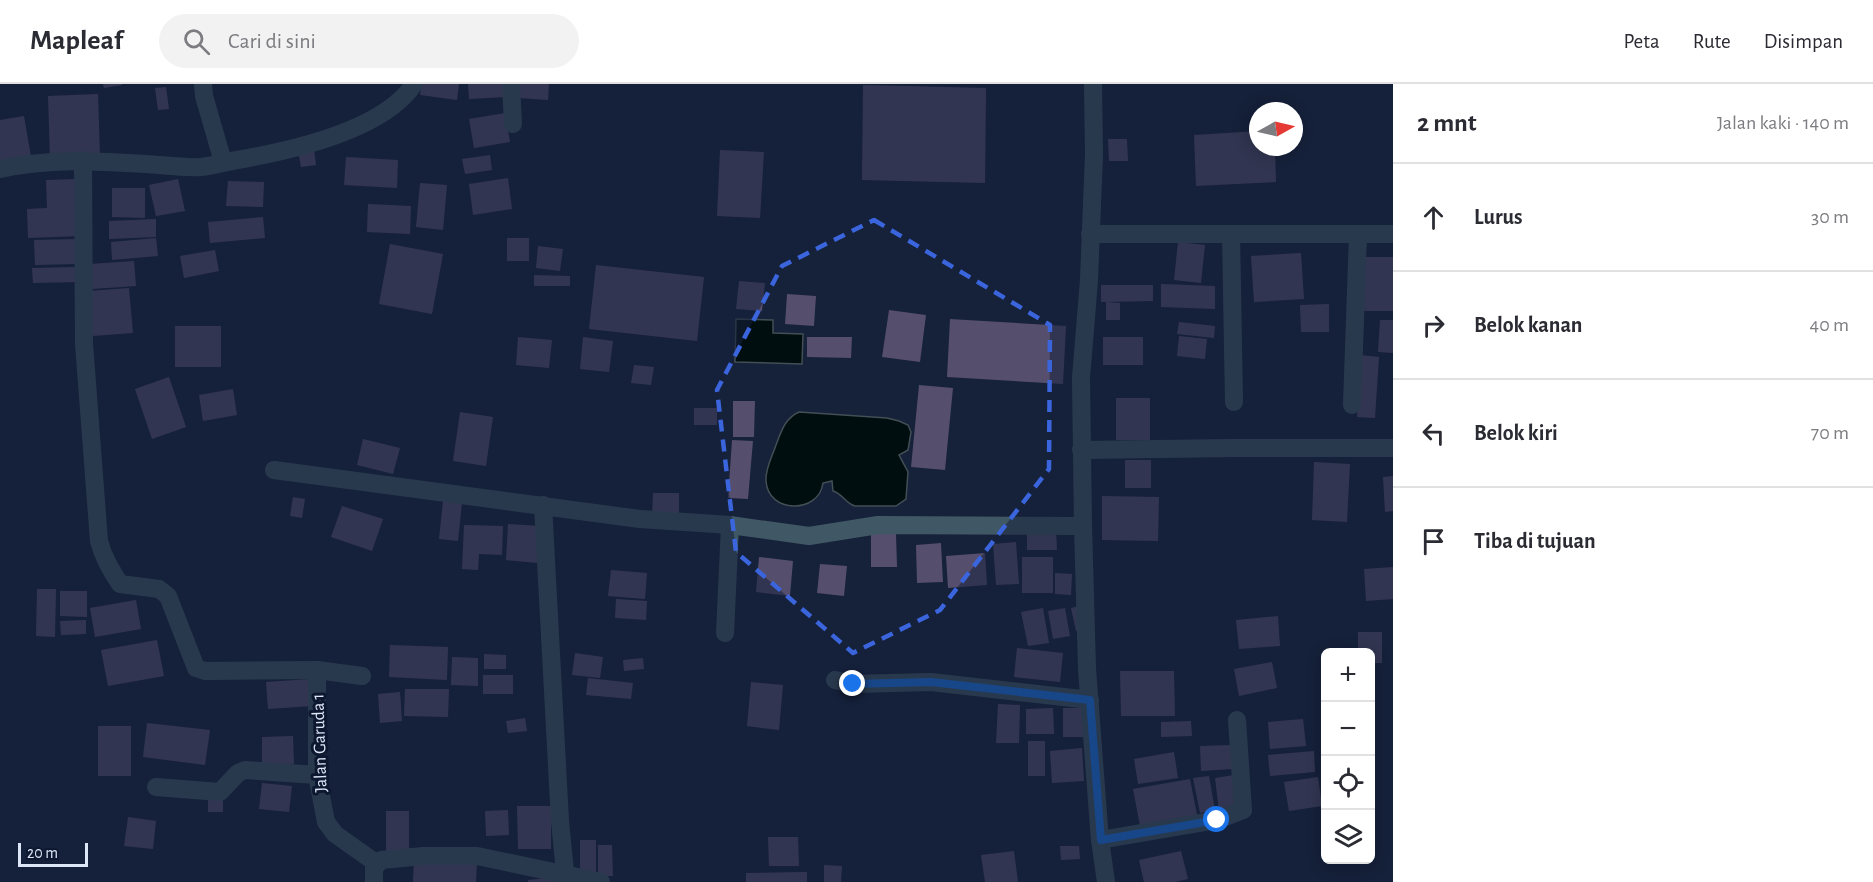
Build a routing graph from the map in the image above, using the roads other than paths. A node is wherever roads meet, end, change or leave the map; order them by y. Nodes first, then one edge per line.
1 (203, 84) edge
2 (414, 84) edge
3 (511, 84) edge
4 (1093, 84) edge
5 (513, 124) dead end
6 (83, 160) junction
7 (223, 162) junction
8 (0, 169) edge
9 (1090, 234) junction
10 (1231, 234) junction
11 (1358, 234) junction
12 (1393, 234) edge
13 (1234, 402) dead end
14 (1352, 405) dead end
15 (1393, 448) edge
16 (1082, 450) junction
17 (274, 470) dead end
18 (543, 505) junction
19 (730, 525) junction
20 (1083, 526) junction
21 (725, 633) dead end
22 (317, 670) junction
23 (362, 676) dead end
24 (835, 680) dead end
25 (1090, 700) junction
26 (1237, 720) dead end
27 (317, 775) junction
28 (156, 787) dead end
29 (1101, 840) junction
30 (375, 871) edge
31 (565, 879) edge
32 (601, 882) edge
33 (1106, 882) edge

1 - 7 street
2 - 7 street
3 - 5 street
4 - 9 street
6 - 7 street
6 - 8 street
6 - 22 street
9 - 10 street
9 - 16 street
10 - 11 street
10 - 13 street
11 - 12 street
11 - 14 street
15 - 16 street
16 - 20 street
17 - 18 street
18 - 19 street
18 - 31 street
19 - 20 street
19 - 21 street
20 - 25 street
22 - 23 street
22 - 27 street, Jalan Garuda 1
24 - 25 street
25 - 29 street
26 - 29 street
27 - 28 street
27 - 30 street, Jalan Garuda 1
29 - 33 street
30 - 31 street, Jalan Garuda 1
31 - 32 street, Jalan Garuda 1

